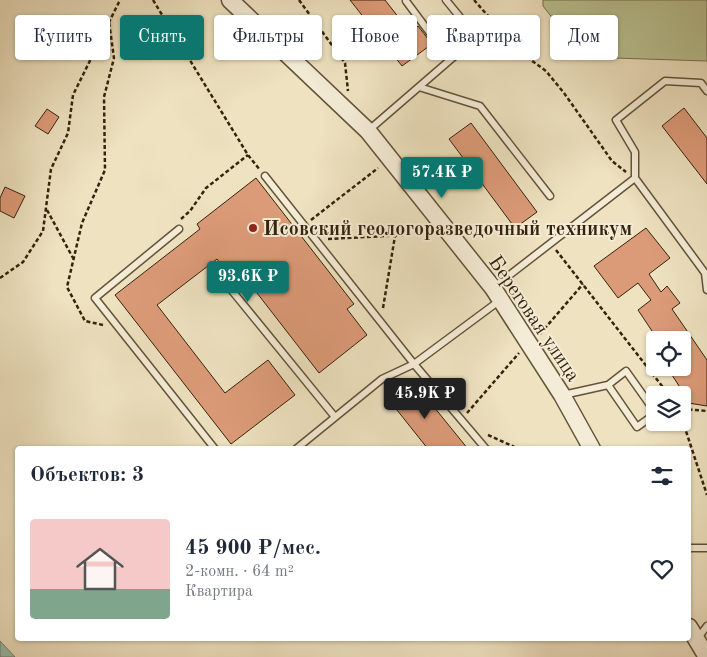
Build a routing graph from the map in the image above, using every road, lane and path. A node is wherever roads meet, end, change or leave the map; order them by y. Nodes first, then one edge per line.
1 (120, 0) edge
2 (153, 0) edge
3 (230, 0) edge
4 (298, 0) edge
5 (446, 0) edge
6 (474, 0) edge
7 (406, 1) dead end
8 (458, 15) edge
9 (110, 20) edge
10 (110, 29) edge
11 (427, 29) edge
12 (90, 60) edge
13 (450, 60) edge
14 (419, 87) junction
15 (707, 91) edge
16 (341, 106) junction
17 (368, 131) junction
18 (248, 155) junction
19 (265, 176) joint
20 (635, 178) junction
21 (550, 196) dead end
22 (46, 209) junction
23 (179, 229) joint
24 (405, 235) dead end
25 (396, 236) junction
26 (316, 240) junction
27 (551, 243) junction
28 (73, 259) junction
29 (220, 276) dead end
30 (0, 278) edge
31 (707, 290) edge
32 (496, 294) junction
33 (380, 321) junction
34 (119, 328) junction
35 (414, 364) junction
36 (608, 386) junction
37 (660, 386) edge
38 (562, 395) junction
39 (646, 400) edge
40 (691, 410) edge
41 (707, 411) edge
42 (335, 417) junction
43 (646, 420) edge
44 (466, 425) junction
45 (686, 431) edge
46 (213, 446) edge
47 (300, 446) edge
48 (484, 446) edge
49 (512, 446) edge
50 (590, 446) edge
51 (691, 446) edge
52 (691, 446) edge
53 (707, 495) edge
54 (691, 548) edge
55 (707, 548) edge
56 (707, 626) edge
57 (699, 647) edge

1 - 9 path
2 - 18 path
3 - 16 street, Береговая улица
4 - 16 path
5 - 8 lane
6 - 20 path
7 - 11 lane
10 - 28 path
12 - 22 path
13 - 14 lane
14 - 17 lane
14 - 21 lane
15 - 20 lane
16 - 17 street, Береговая улица
17 - 32 street, Береговая улица
18 - 19 path
18 - 23 path
19 - 26 lane
20 - 27 lane
20 - 31 lane
22 - 28 path
22 - 30 path
23 - 34 lane
24 - 25 path
25 - 26 path
25 - 33 path
26 - 33 lane
27 - 32 lane
27 - 37 path
28 - 34 path
29 - 42 lane
32 - 35 lane
32 - 38 street, Береговая улица
33 - 35 lane
34 - 46 lane
35 - 42 lane
35 - 44 lane
36 - 38 lane
36 - 39 lane
36 - 43 lane
38 - 50 street, Береговая улица
40 - 41 path
42 - 47 lane
44 - 48 lane
44 - 49 path
45 - 51 path
52 - 53 path
54 - 55 lane
56 - 57 lane

